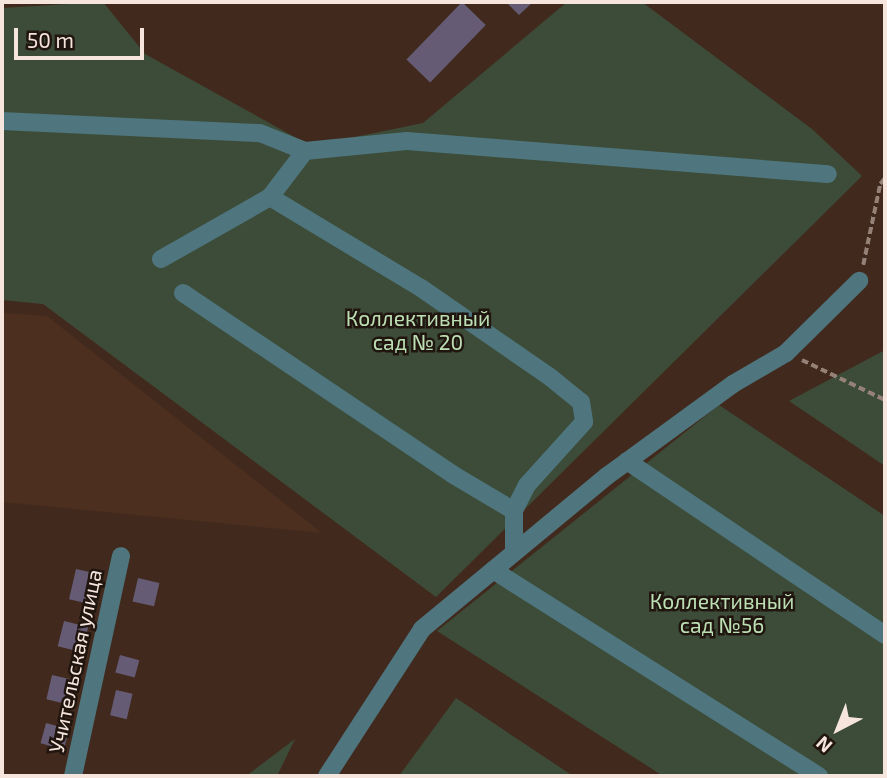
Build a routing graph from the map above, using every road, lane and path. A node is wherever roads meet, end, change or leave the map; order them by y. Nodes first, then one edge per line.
1 (2, 121) edge
2 (305, 151) junction
3 (828, 174) dead end
4 (885, 177) edge
5 (270, 197) junction
6 (161, 258) dead end
7 (859, 281) joint
8 (183, 293) dead end
9 (786, 353) junction
10 (885, 400) edge
11 (627, 461) junction
12 (514, 511) junction
13 (514, 552) junction
14 (121, 556) dead end
15 (493, 570) junction
16 (885, 635) edge
17 (73, 776) edge
18 (327, 776) edge
19 (819, 776) edge

1 - 2 street
2 - 3 street
2 - 5 street
4 - 7 path
5 - 6 street
5 - 12 street
7 - 9 street
8 - 12 street
9 - 10 path
9 - 11 street
11 - 13 street
11 - 16 street
12 - 13 street
13 - 15 street
14 - 17 street, Учительская улица
15 - 18 street
15 - 19 street

